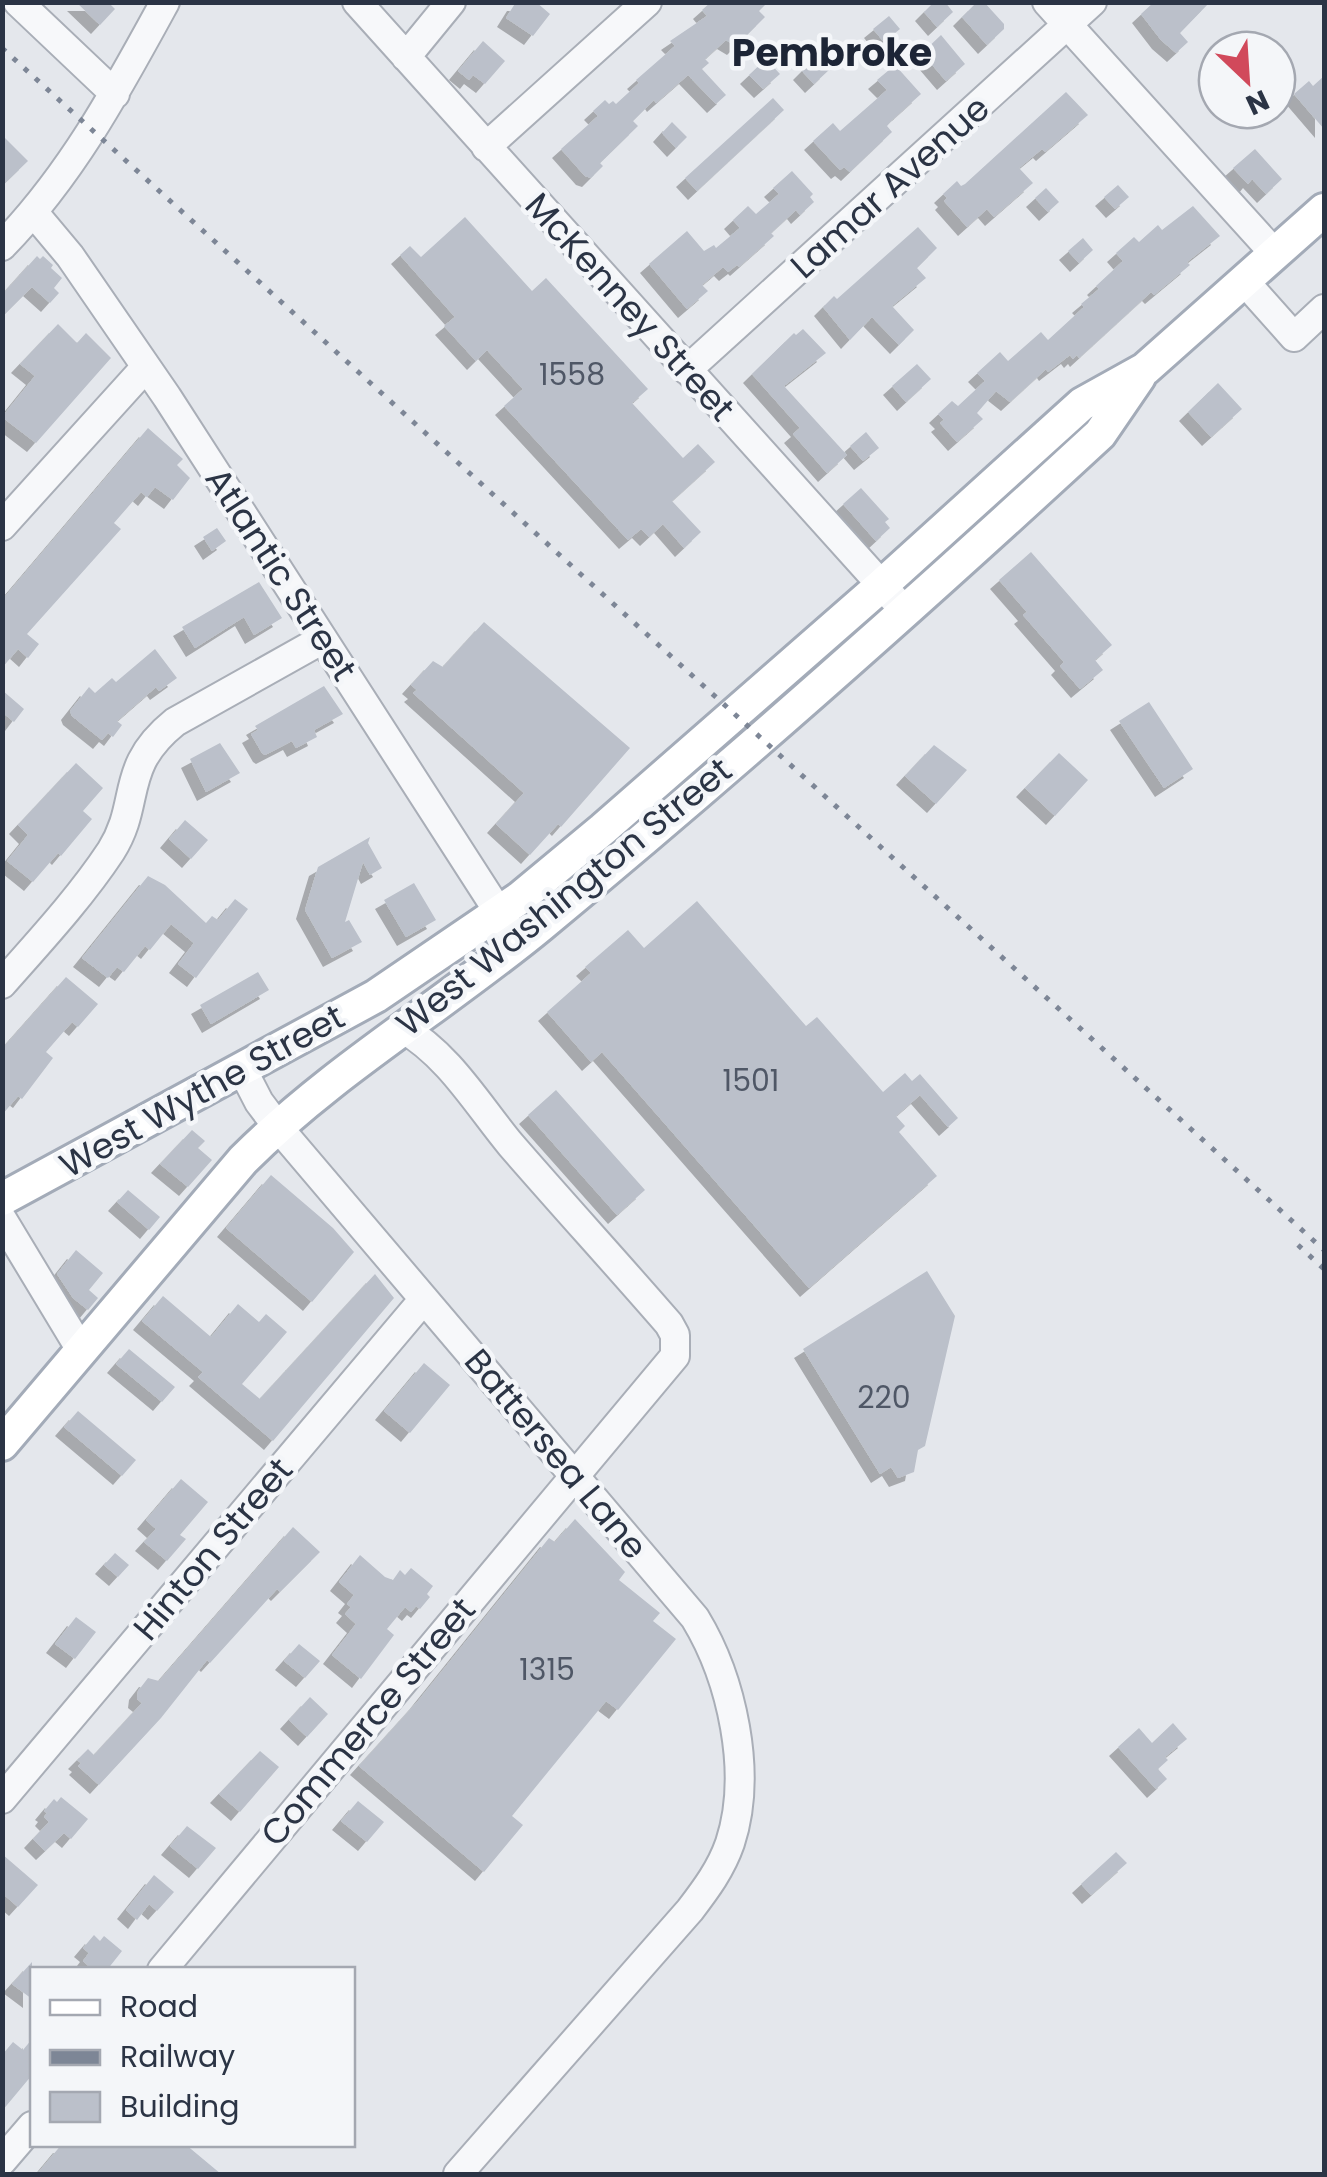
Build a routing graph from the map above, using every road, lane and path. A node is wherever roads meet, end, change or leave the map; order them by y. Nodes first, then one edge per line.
1 (18, 2) edge
2 (165, 2) edge
3 (357, 2) edge
4 (452, 2) edge
5 (648, 2) edge
6 (1047, 2) edge
7 (1092, 2) edge
8 (1067, 25) junction
9 (406, 58) junction
10 (115, 94) junction
11 (486, 147) junction
12 (1324, 210) edge
13 (34, 213) junction
14 (2, 246) edge
15 (1276, 254) junction
16 (1245, 282) junction
17 (1324, 309) edge
18 (145, 368) junction
19 (687, 370) junction
20 (1145, 370) junction
21 (2, 526) edge
22 (882, 584) junction
23 (904, 610) junction
24 (323, 639) junction
25 (500, 913) junction
26 (518, 942) junction
27 (2, 984) edge
28 (402, 1028) junction
29 (242, 1069) junction
30 (277, 1126) junction
31 (2, 1200) edge
32 (2, 1219) edge
33 (424, 1299) junction
34 (81, 1350) junction
35 (2, 1444) edge
36 (574, 1474) junction
37 (2, 1799) edge
38 (164, 1967) edge
39 (30, 2128) edge
40 (2, 2161) edge
41 (458, 2174) edge

1 - 10 street
2 - 10 street
3 - 9 street, McKenney Street
4 - 9 street
5 - 11 street
6 - 8 street
7 - 8 street, Lamar Avenue
8 - 15 street
8 - 19 street, Lamar Avenue
9 - 11 street, McKenney Street
10 - 13 street
11 - 19 street, McKenney Street
12 - 15 main road, West Washington Street
13 - 14 street
13 - 18 street, Atlantic Street
15 - 16 main road, West Washington Street
16 - 17 street
16 - 20 main road, West Washington Street
18 - 21 street
18 - 24 street, Atlantic Street
19 - 22 street, McKenney Street
20 - 22 main road, West Washington Street
20 - 23 main road, West Washington Street
22 - 23 street, McKenney Street
22 - 25 main road, West Washington Street
23 - 26 main road, West Washington Street
24 - 25 street, Atlantic Street
24 - 27 street
25 - 26 street, Atlantic Street
25 - 29 main road, West Wythe Street
26 - 28 main road, West Washington Street
28 - 30 main road, West Washington Street
28 - 36 street, Commerce Street
29 - 30 street, Battersea Lane
29 - 31 main road, West Wythe Street
30 - 33 street, Battersea Lane
30 - 34 main road, West Washington Street
32 - 34 street
33 - 36 street, Battersea Lane
33 - 37 street, Hinton Street
34 - 35 main road, West Washington Street
36 - 38 street, Commerce Street
36 - 41 street, Battersea Lane
39 - 40 street

